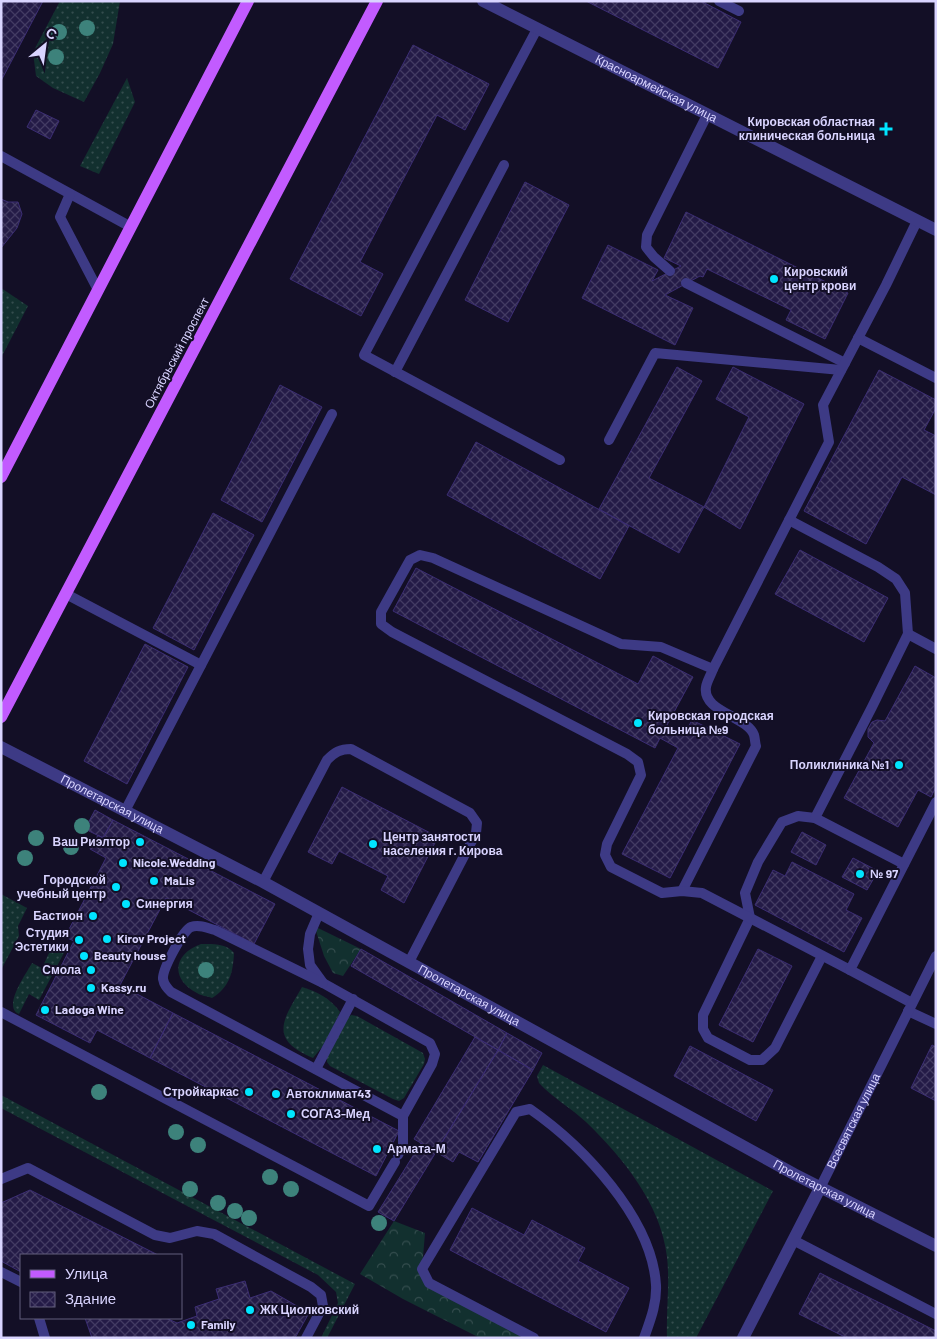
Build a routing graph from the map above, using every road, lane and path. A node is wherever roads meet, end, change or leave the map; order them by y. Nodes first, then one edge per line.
1 (248, 1) edge
2 (377, 1) edge
3 (483, 1) edge
4 (719, 1) edge
5 (739, 11) dead end
6 (537, 29) junction
7 (707, 115) junction
8 (1, 156) edge
9 (504, 165) dead end
10 (70, 194) junction
11 (917, 221) junction
12 (131, 228) junction
13 (936, 230) edge
14 (670, 271) dead end
15 (686, 283) dead end
16 (98, 290) junction
17 (858, 338) junction
18 (843, 366) junction
19 (395, 372) junction
20 (936, 378) edge
21 (332, 414) dead end
22 (609, 440) dead end
23 (560, 460) dead end
24 (1, 477) edge
25 (789, 520) junction
26 (66, 594) junction
27 (908, 634) junction
28 (936, 648) edge
29 (201, 665) junction
30 (713, 669) junction
31 (1, 717) edge
32 (1, 747) edge
33 (936, 802) edge
34 (125, 811) junction
35 (814, 818) junction
36 (904, 864) junction
37 (263, 882) junction
38 (682, 891) junction
39 (319, 913) junction
40 (750, 918) junction
41 (822, 956) junction
42 (936, 956) edge
43 (409, 962) junction
44 (850, 970) junction
45 (323, 983) junction
46 (353, 1000) junction
47 (910, 1007) junction
48 (1, 1012) edge
49 (936, 1024) edge
50 (316, 1069) junction
51 (403, 1116) junction
52 (1, 1179) edge
53 (820, 1188) junction
54 (793, 1240) junction
55 (936, 1246) edge
56 (1, 1272) edge
57 (20, 1282) edge
58 (936, 1314) edge
59 (39, 1319) edge
60 (45, 1338) edge
61 (306, 1338) edge
62 (534, 1338) edge
63 (644, 1338) edge
64 (743, 1338) edge

1 - 12 main road
2 - 26 main road, Октябрьский проспект
3 - 6 street, Красноармейская улица
4 - 5 lane
6 - 7 street, Красноармейская улица
6 - 19 lane
7 - 11 street, Красноармейская улица
7 - 14 lane
8 - 10 lane
9 - 19 lane
10 - 12 lane
10 - 16 lane
11 - 13 street, Красноармейская улица
11 - 17 lane
12 - 16 main road
15 - 18 lane
16 - 24 main road
17 - 18 lane
17 - 20 lane
18 - 22 lane
18 - 25 lane
19 - 23 lane
21 - 29 lane
25 - 27 lane
25 - 30 lane
26 - 29 lane
26 - 31 main road, Октябрьский проспект
27 - 28 lane
27 - 35 lane
29 - 34 lane
30 - 38 lane
30 - 38 lane
32 - 34 street, Пролетарская улица
33 - 36 lane
34 - 37 street, Пролетарская улица
35 - 36 lane
35 - 40 lane
36 - 44 lane
37 - 39 street, Пролетарская улица
37 - 43 lane
38 - 40 lane
39 - 43 street, Пролетарская улица
39 - 45 lane
40 - 41 lane
40 - 41 lane
41 - 44 lane
42 - 47 lane, Всесвятская улица
43 - 53 street, Пролетарская улица
44 - 47 lane
45 - 46 lane
45 - 50 lane
46 - 50 lane
46 - 51 lane
47 - 49 lane
47 - 53 lane, Всесвятская улица
48 - 51 lane
50 - 51 lane
52 - 61 lane
53 - 54 street, Всесвятская улица
53 - 55 street, Пролетарская улица
54 - 58 lane
54 - 64 street, Всесвятская улица
56 - 57 lane
59 - 60 lane
62 - 63 lane

